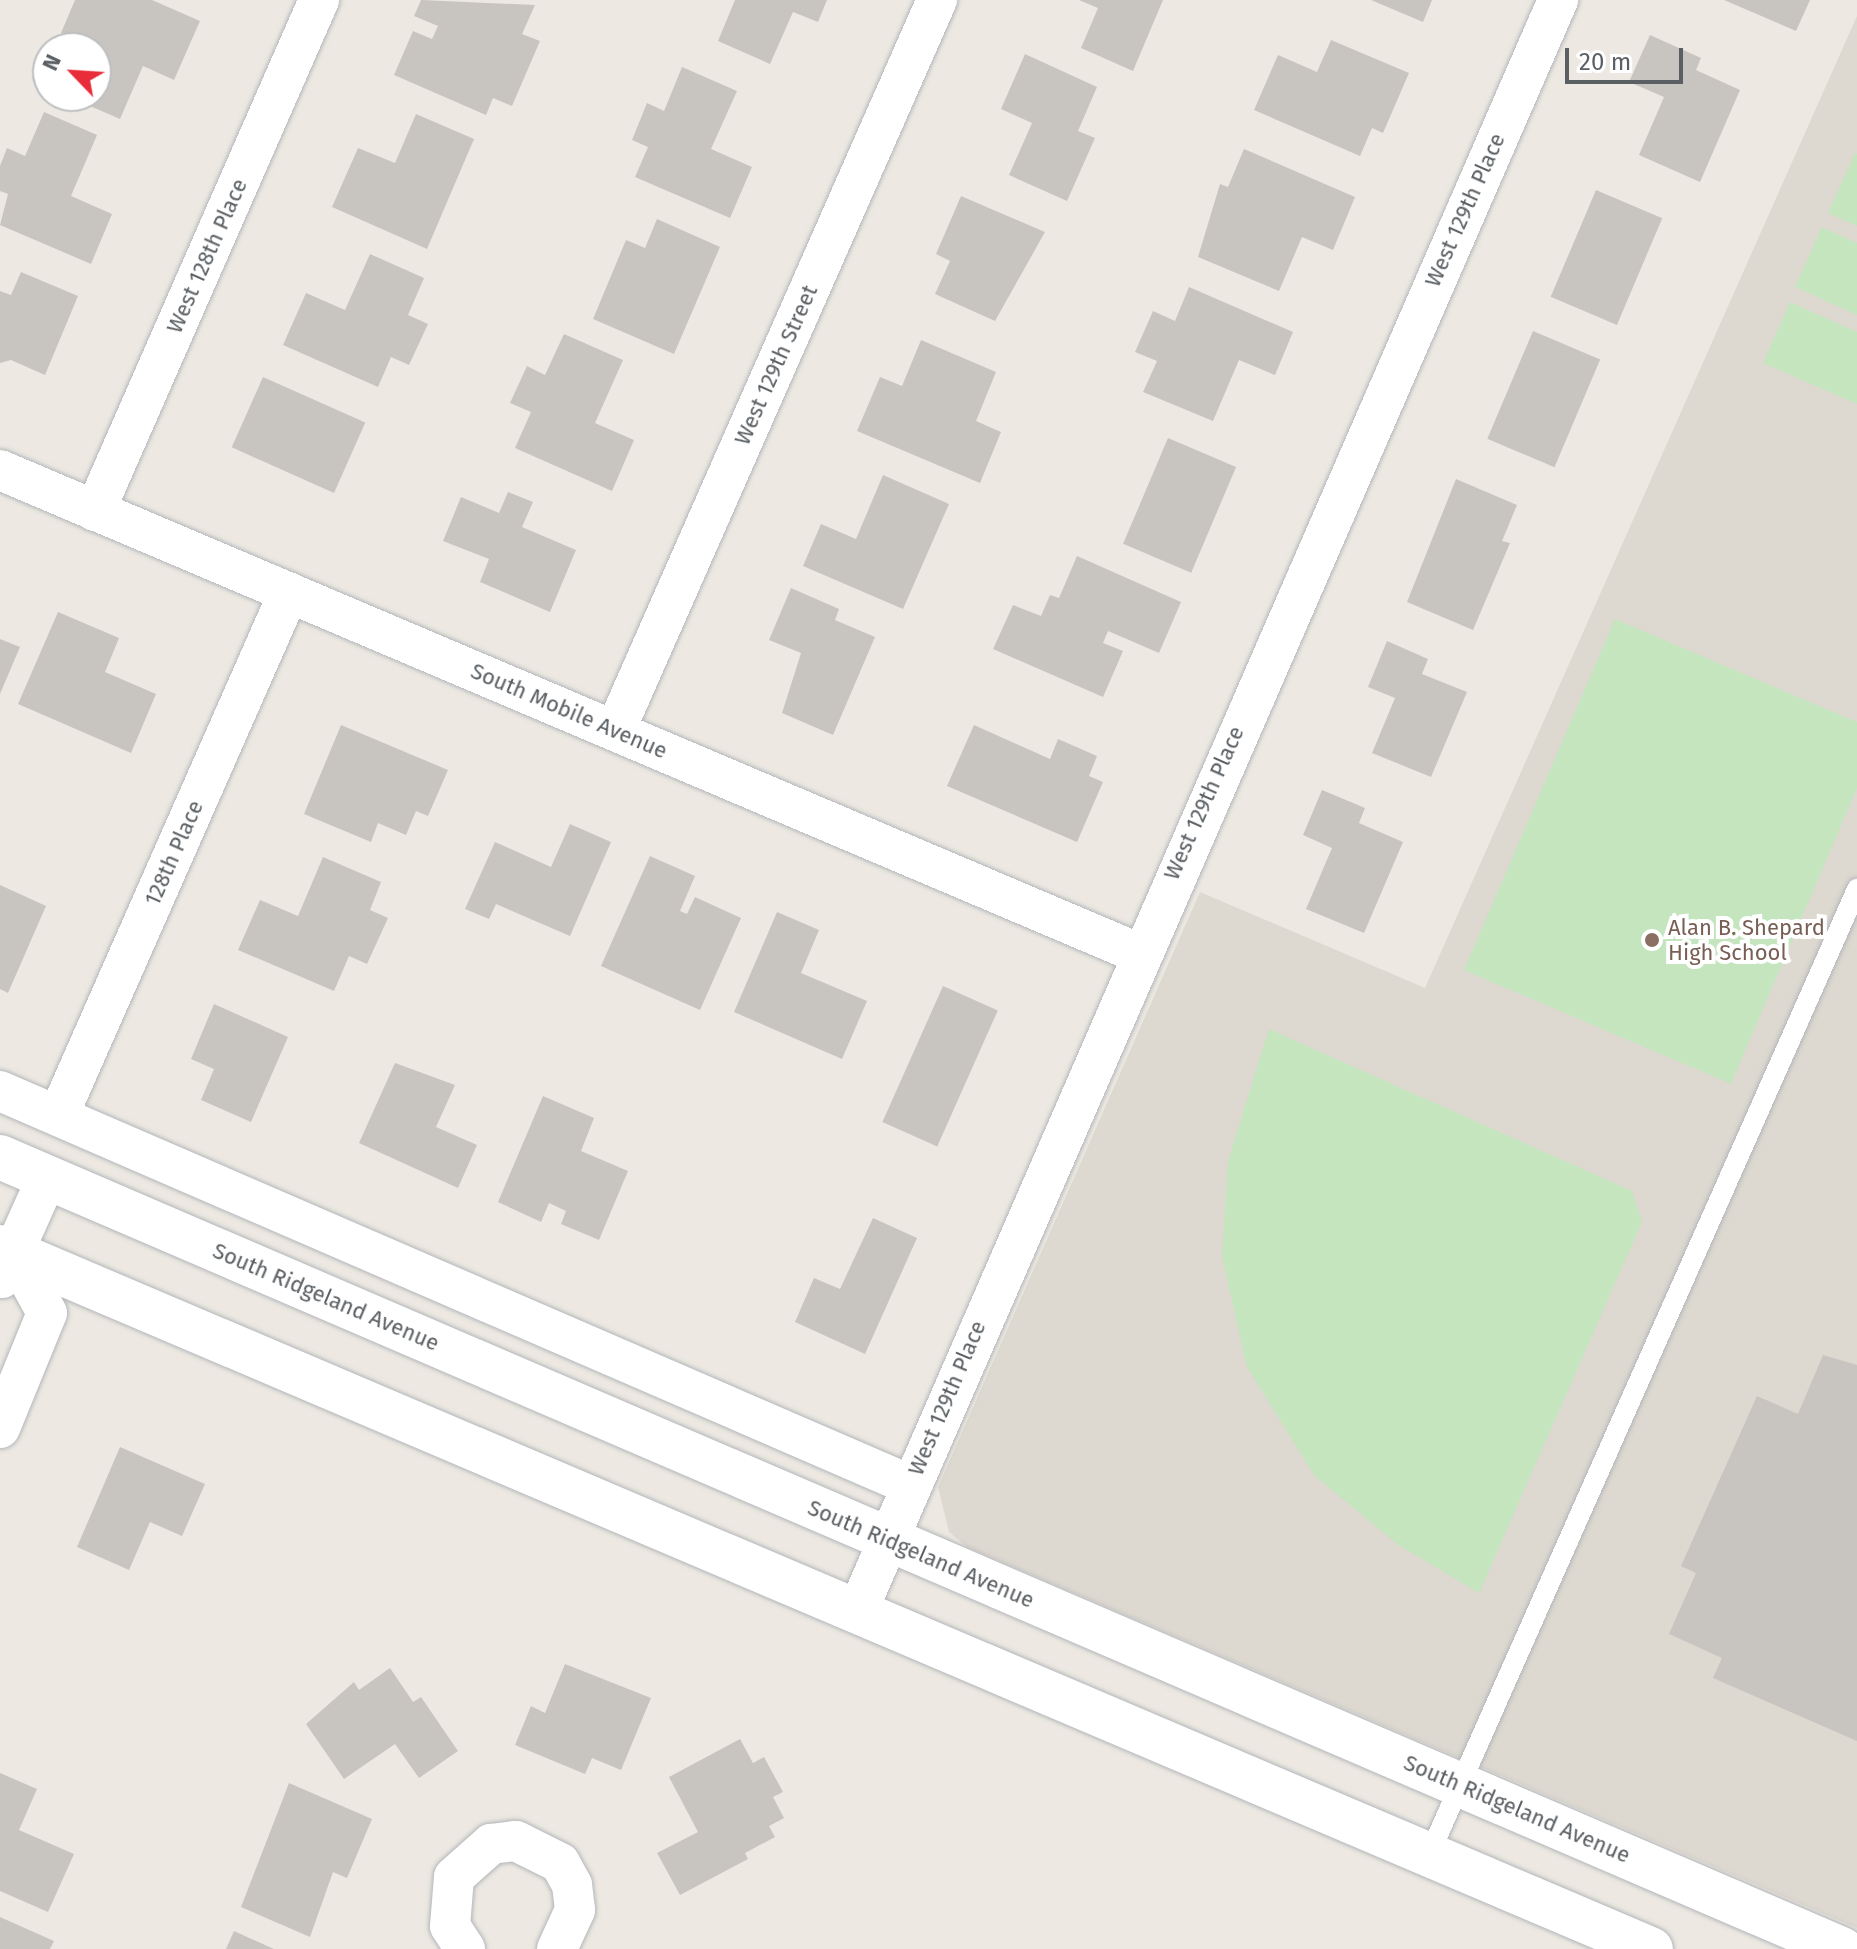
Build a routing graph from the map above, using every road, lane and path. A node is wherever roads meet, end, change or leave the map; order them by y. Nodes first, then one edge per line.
1 (319, 0) edge
2 (937, 0) edge
3 (1558, 0) edge
4 (0, 470) edge
5 (95, 511) junction
6 (289, 592) junction
7 (615, 731) junction
8 (1857, 889) edge
9 (1138, 953) junction
10 (0, 1091) edge
11 (59, 1114) junction
12 (0, 1157) edge
13 (47, 1178) junction
14 (5, 1260) edge
15 (0, 1428) edge
16 (910, 1485) junction
17 (886, 1540) junction
18 (858, 1610) junction
19 (1459, 1783) junction
20 (1429, 1855) junction
21 (463, 1948) edge
22 (557, 1949) edge
23 (1651, 1949) edge
24 (1842, 1949) edge

1 - 5 street, West 128th Place
2 - 7 street, West 129th Street
3 - 9 street, West 129th Place
4 - 5 street, South Mobile Avenue
5 - 6 street, South Mobile Avenue
6 - 7 street, South Mobile Avenue
6 - 11 street, 128th Place
7 - 9 street, South Mobile Avenue
8 - 19 lane
9 - 16 street, West 129th Place
10 - 11 street
11 - 16 street
12 - 13 main road, South Ridgeland Avenue
13 - 14 street
13 - 17 main road, South Ridgeland Avenue
14 - 15 street
14 - 18 main road
16 - 17 street, West 129th Place
17 - 18 street, West 129th Place
17 - 19 main road, South Ridgeland Avenue
18 - 20 main road
19 - 20 lane
19 - 24 main road, South Ridgeland Avenue
20 - 23 main road
21 - 22 street

